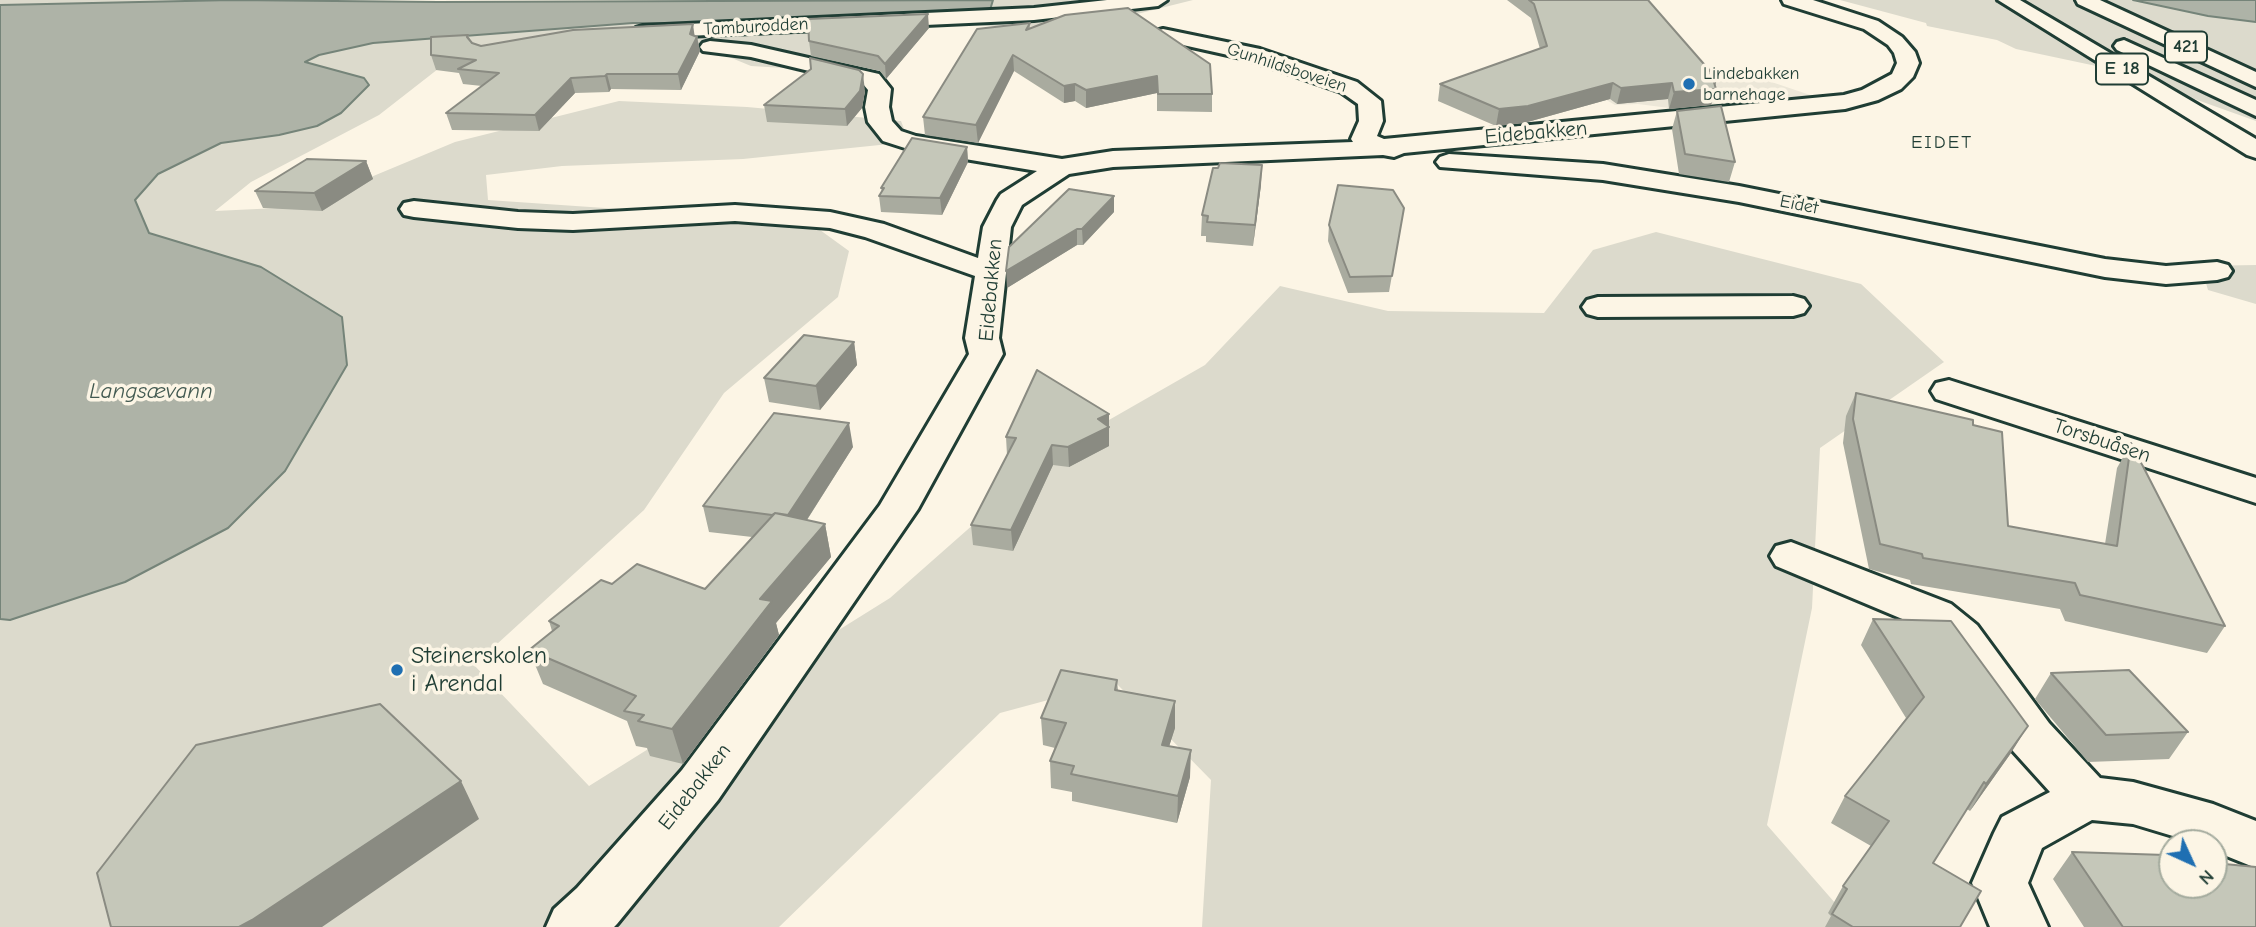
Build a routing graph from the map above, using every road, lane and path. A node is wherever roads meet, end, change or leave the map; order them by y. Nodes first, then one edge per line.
1 (1158, 0) edge
2 (1790, 0) edge
3 (2007, 0) edge
4 (2023, 0) edge
5 (2085, 0) edge
6 (2095, 0) edge
7 (2122, 15) junction
8 (1163, 35) edge
9 (2256, 74) edge
10 (2256, 80) edge
11 (2256, 109) edge
12 (1371, 143) junction
13 (2256, 150) edge
14 (1062, 167) junction
15 (414, 209) dead end
16 (991, 268) junction
17 (2217, 271) dead end
18 (1793, 306) dead end
19 (1598, 307) dead end
20 (1949, 391) dead end
21 (2256, 491) edge
22 (1791, 556) dead end
23 (2085, 798) junction
24 (2256, 845) edge
25 (575, 927) edge
26 (2019, 927) edge

1 - 14 main road, Tamburodden
2 - 12 main road, Eidebakken
3 - 13 main road, E 18
4 - 11 main road, E 18
5 - 7 main road, 421
6 - 7 main road, 421
7 - 9 main road, 421
7 - 10 main road, 421
8 - 12 main road, Gunhildsboveien
12 - 14 main road, Eidebakken
12 - 17 main road, Eidet
14 - 16 main road, Eidebakken
15 - 16 main road
16 - 25 main road, Eidebakken
18 - 19 main road
20 - 21 main road, Torsbuåsen
22 - 23 main road
23 - 24 main road
23 - 26 main road

